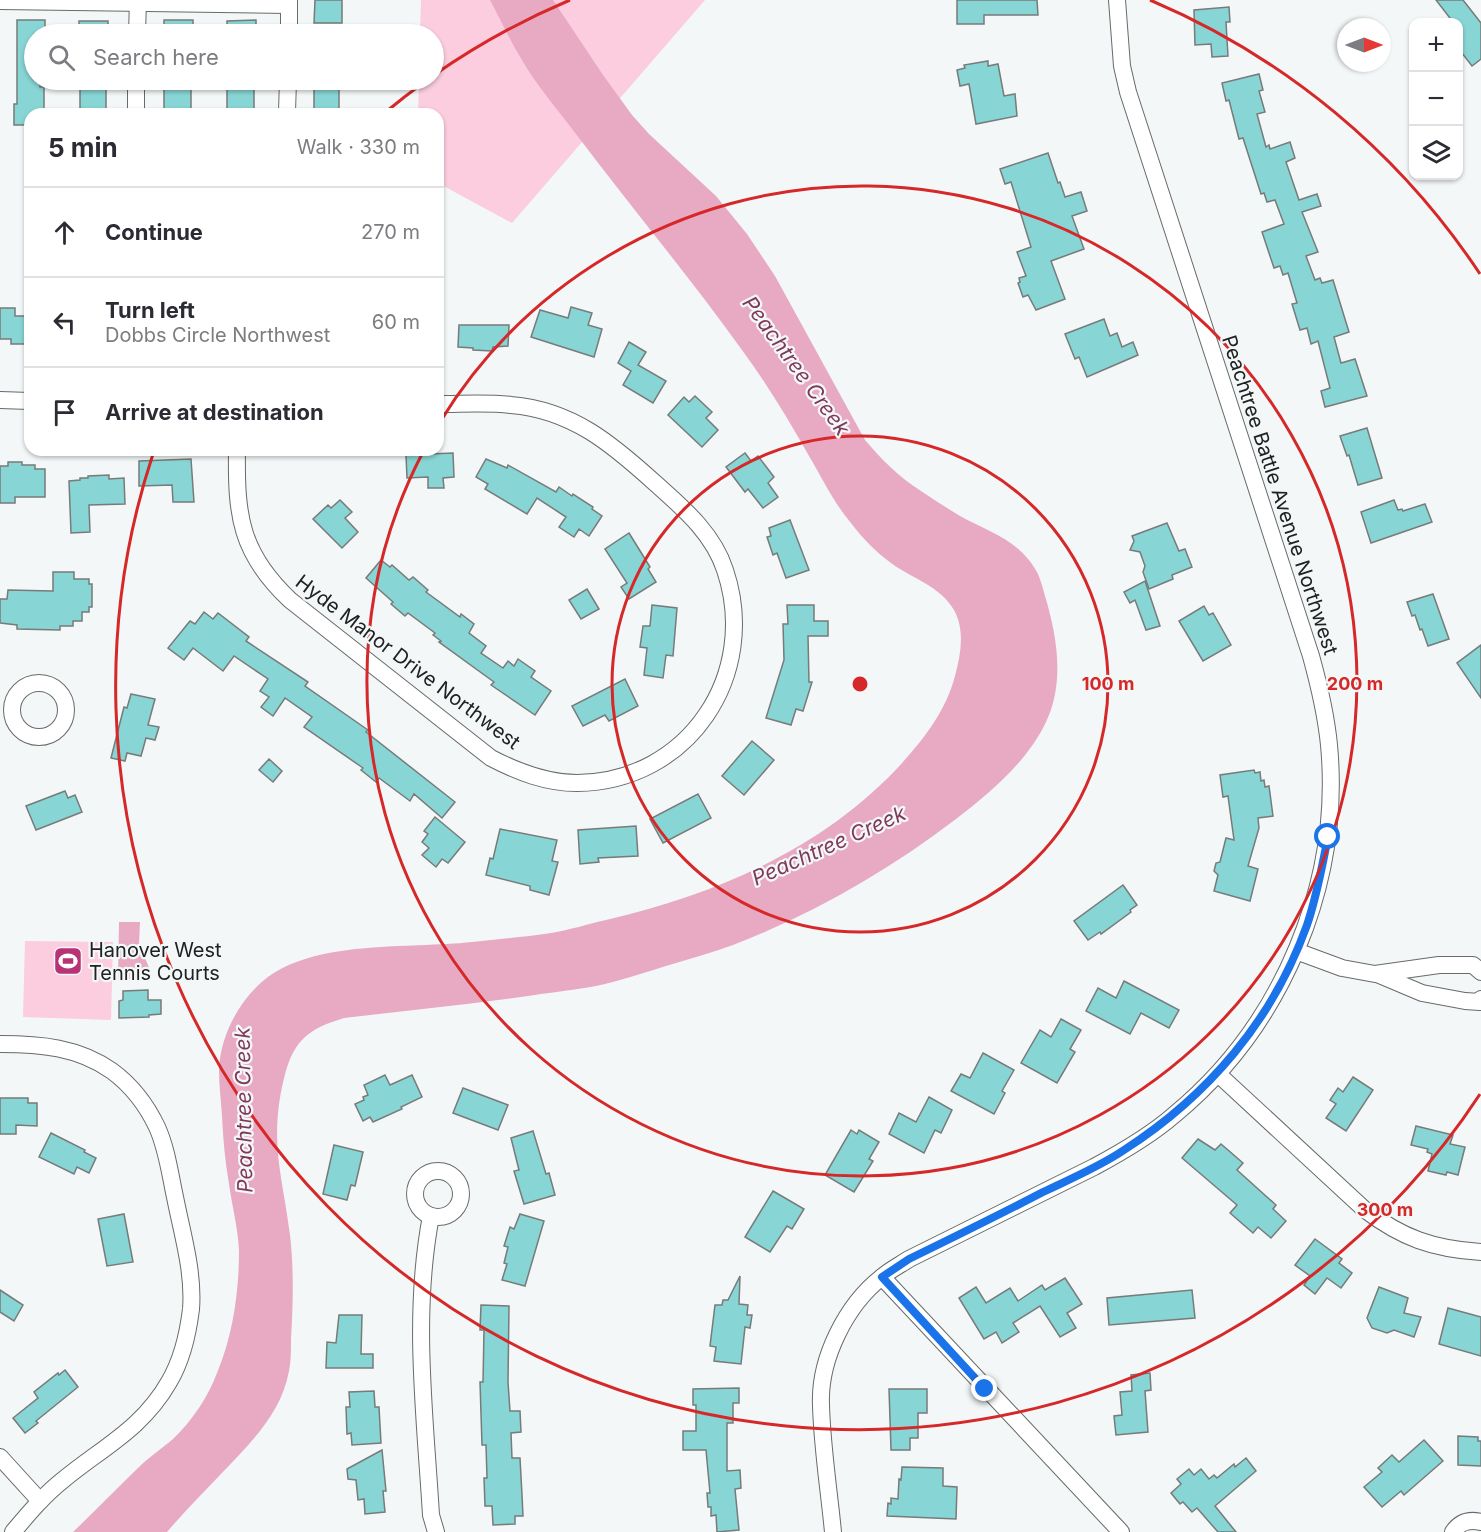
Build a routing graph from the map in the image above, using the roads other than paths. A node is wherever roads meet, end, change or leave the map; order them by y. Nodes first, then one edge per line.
1 (1117, 0) edge
2 (0, 1) edge
3 (138, 2) edge
4 (289, 2) edge
5 (137, 24) edge
6 (289, 24) edge
7 (136, 90) edge
8 (288, 90) edge
9 (136, 108) edge
10 (287, 108) edge
11 (0, 400) edge
12 (24, 400) edge
13 (444, 404) edge
14 (237, 456) edge
15 (1296, 951) junction
16 (1481, 972) edge
17 (1375, 974) junction
18 (1481, 999) edge
19 (0, 1044) edge
20 (1218, 1074) junction
21 (431, 1216) dead end
22 (1481, 1252) edge
23 (882, 1277) junction
24 (0, 1457) edge
25 (40, 1500) junction
26 (1481, 1522) edge
27 (14, 1532) edge
28 (436, 1532) edge
29 (833, 1532) edge
30 (1121, 1532) edge
31 (1453, 1532) edge

1 - 15 street, Peachtree Battle Avenue Northwest
2 - 3 street
3 - 4 street
3 - 5 street
4 - 6 street
7 - 9 street
8 - 10 street
11 - 12 street
13 - 14 street, Hyde Manor Drive Northwest
15 - 17 street
15 - 20 street, Peachtree Battle Avenue Northwest
16 - 17 street
17 - 18 street
19 - 25 street
20 - 22 street
20 - 23 street, Peachtree Battle Avenue Northwest
21 - 28 street
23 - 29 street, Peachtree Battle Avenue Northwest
23 - 30 street
24 - 25 street
25 - 27 street
26 - 31 street

